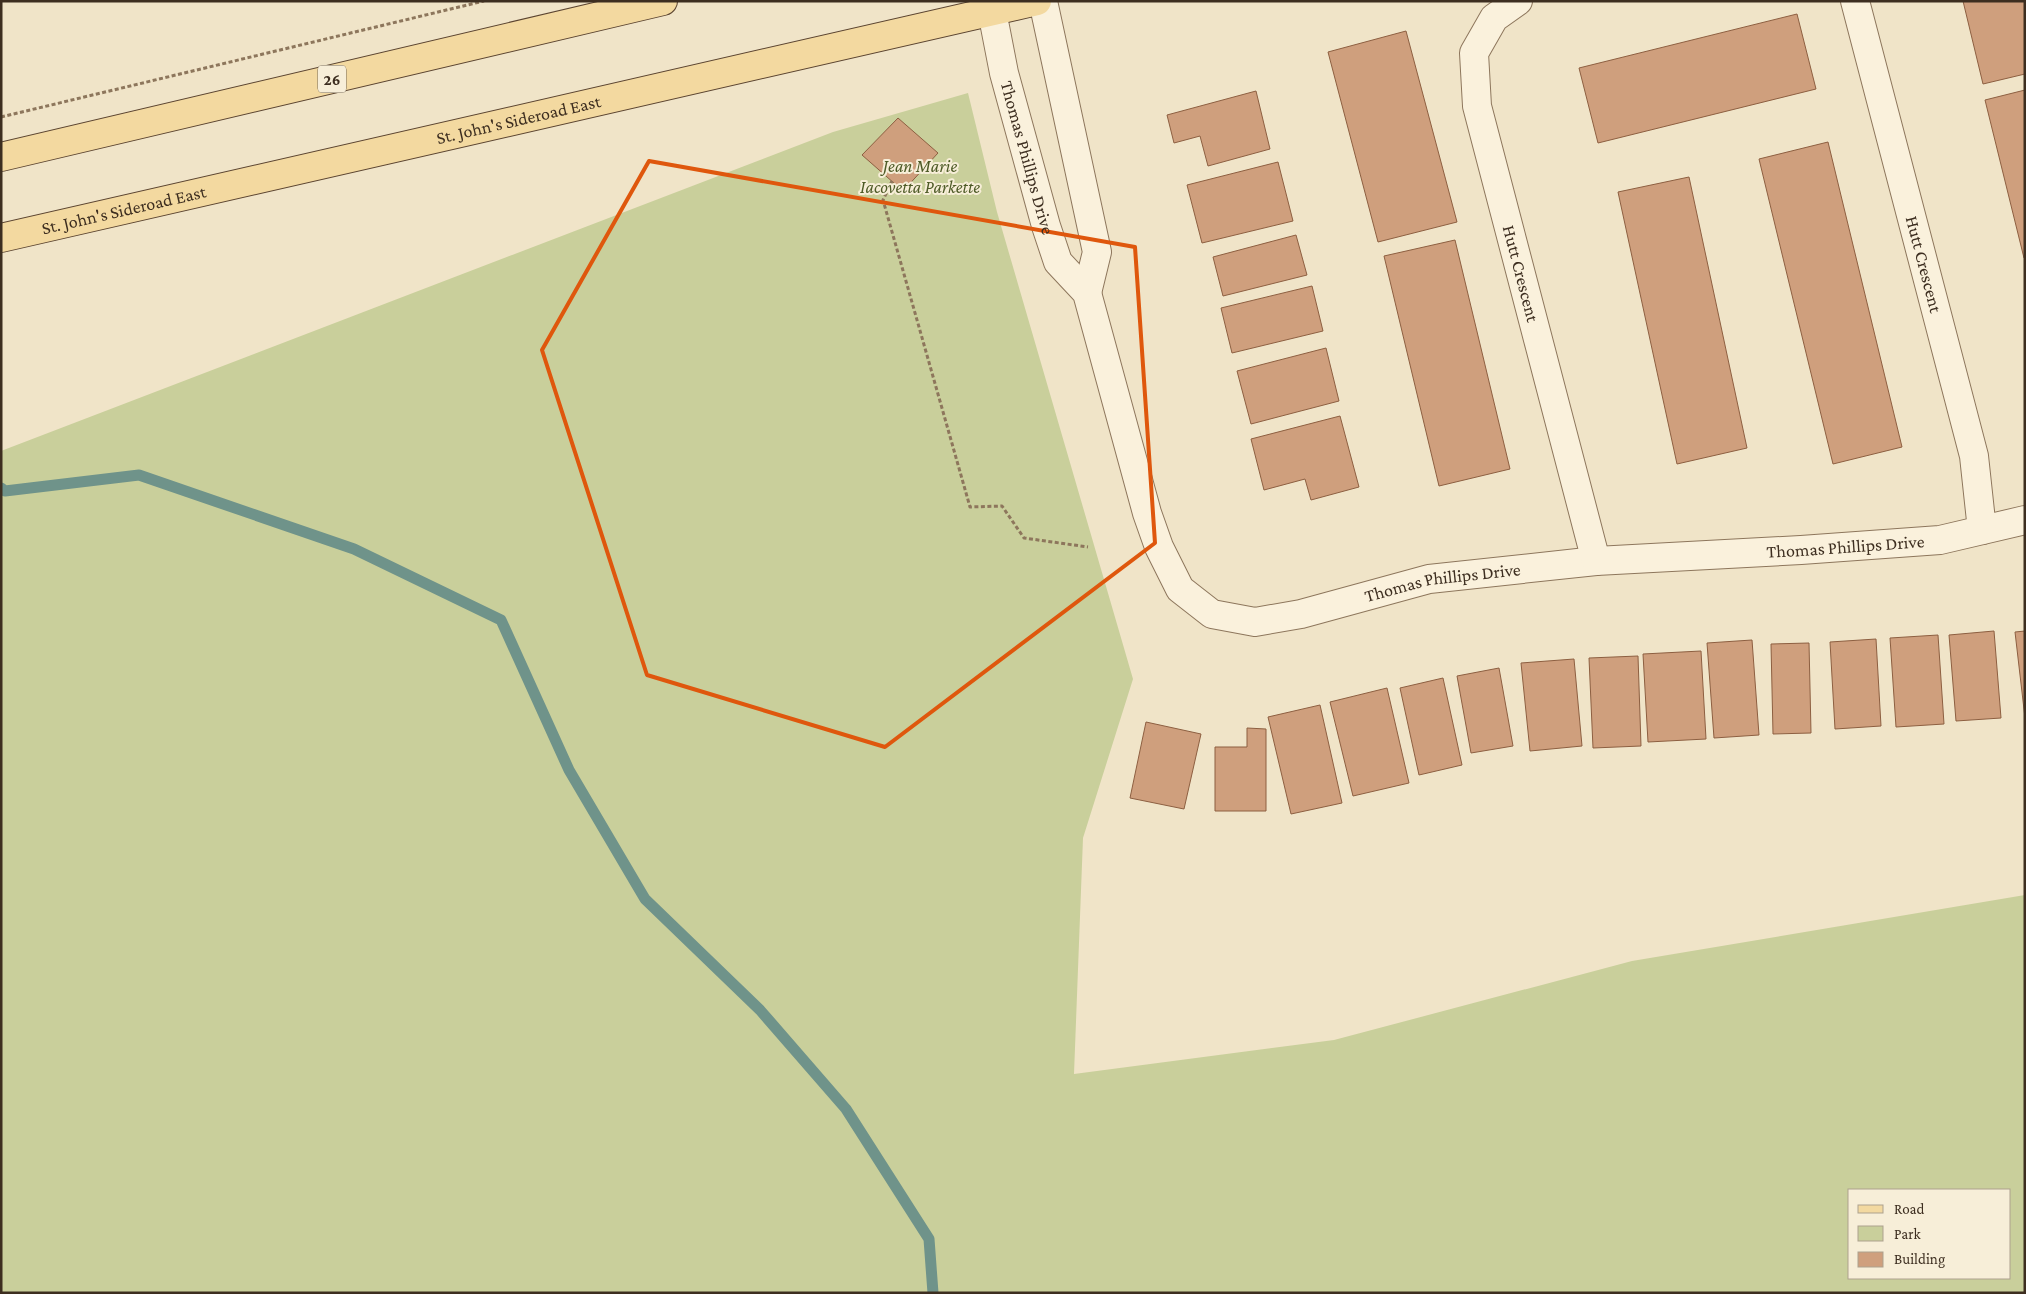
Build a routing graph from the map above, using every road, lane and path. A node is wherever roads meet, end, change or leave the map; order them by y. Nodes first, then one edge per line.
1 (484, 1) edge
2 (663, 1) edge
3 (1037, 1) edge
4 (1043, 1) edge
5 (1518, 1) edge
6 (1855, 1) edge
7 (991, 6) edge
8 (1, 117) edge
9 (1, 157) edge
10 (892, 181) dead end
11 (1, 238) edge
12 (1087, 293) junction
13 (2025, 520) edge
14 (1982, 530) junction
15 (1088, 547) dead end
16 (1596, 561) junction

1 - 8 path
2 - 9 main road, 26
3 - 7 main road, St. John's Sideroad East
4 - 12 street, Thomas Phillips Drive
5 - 16 street, Hutt Crescent
6 - 14 street, Hutt Crescent
7 - 11 main road, St. John's Sideroad East
7 - 12 street, Thomas Phillips Drive
10 - 15 path
12 - 16 street, Thomas Phillips Drive
13 - 14 street, Thomas Phillips Drive
14 - 16 street, Thomas Phillips Drive

